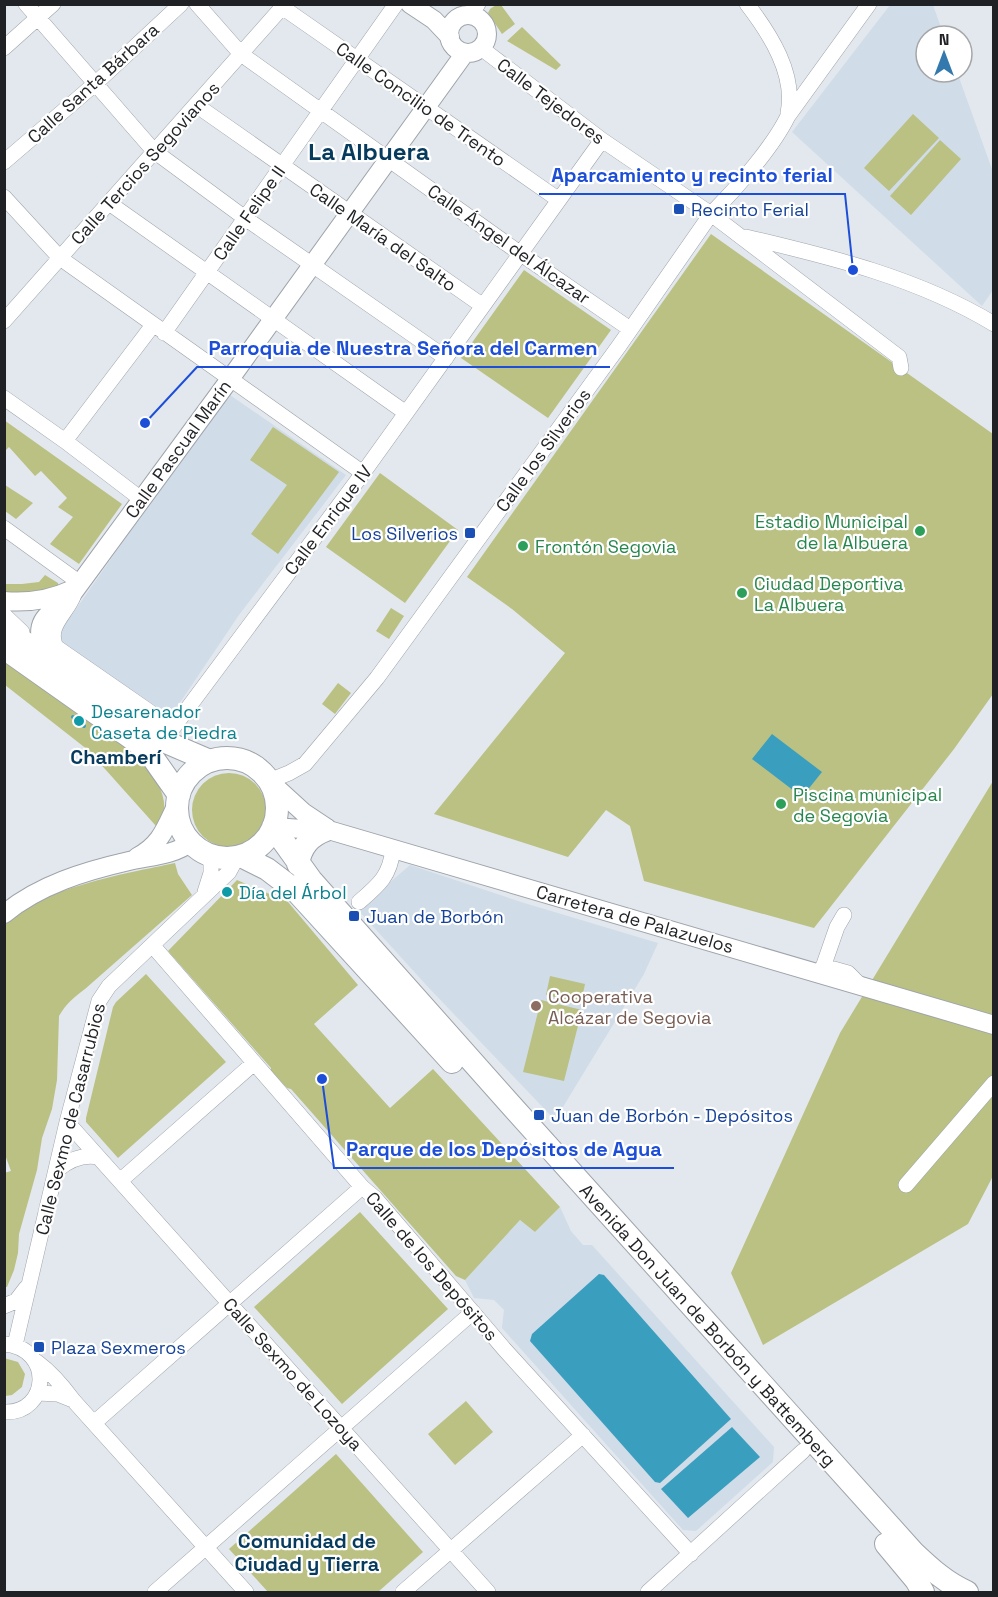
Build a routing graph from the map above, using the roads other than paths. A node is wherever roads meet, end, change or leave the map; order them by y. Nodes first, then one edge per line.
1 (26, 4) edge
2 (53, 4) edge
3 (181, 4) edge
4 (197, 4) edge
5 (396, 4) edge
6 (410, 4) edge
7 (747, 4) edge
8 (869, 4) edge
9 (284, 6) edge
10 (39, 18) junction
11 (463, 20) edge
12 (4, 48) edge
13 (473, 50) junction
14 (241, 54) junction
15 (358, 60) junction
16 (783, 68) junction
17 (815, 79) junction
18 (96, 83) junction
19 (795, 97) junction
20 (196, 105) junction
21 (426, 107) junction
22 (321, 112) junction
23 (602, 140) junction
24 (154, 151) junction
25 (388, 159) junction
26 (4, 162) edge
27 (282, 166) junction
28 (4, 197) edge
29 (559, 200) junction
30 (109, 203) junction
31 (350, 213) junction
32 (711, 214) junction
33 (245, 218) junction
34 (739, 235) junction
35 (520, 254) junction
36 (60, 258) junction
37 (312, 265) junction
38 (207, 272) junction
39 (483, 306) junction
40 (273, 319) junction
41 (4, 321) edge
42 (993, 324) edge
43 (159, 329) junction
44 (630, 329) junction
45 (446, 358) junction
46 (900, 363) dead end
47 (230, 379) junction
48 (4, 398) edge
49 (406, 413) junction
50 (66, 441) junction
51 (363, 473) junction
52 (141, 499) junction
53 (4, 528) edge
54 (78, 585) junction
55 (4, 601) edge
56 (4, 615) edge
57 (4, 628) edge
58 (4, 648) edge
59 (49, 660) junction
60 (210, 761) junction
61 (269, 781) junction
62 (178, 799) junction
63 (273, 827) junction
64 (329, 831) junction
65 (190, 842) junction
66 (393, 849) junction
67 (211, 855) junction
68 (239, 856) junction
69 (129, 861) junction
70 (298, 864) junction
71 (202, 898) junction
72 (359, 902) dead end
73 (4, 914) edge
74 (844, 915) dead end
75 (153, 946) junction
76 (822, 969) junction
77 (993, 1024) edge
78 (254, 1063) junction
79 (993, 1083) edge
80 (67, 1122) junction
81 (98, 1156) junction
82 (57, 1170) junction
83 (120, 1181) junction
84 (906, 1185) dead end
85 (362, 1187) junction
86 (29, 1283) junction
87 (230, 1304) junction
88 (4, 1306) edge
89 (473, 1312) junction
90 (10, 1345) edge
91 (37, 1362) junction
92 (37, 1393) junction
93 (74, 1400) junction
94 (4, 1412) edge
95 (94, 1423) junction
96 (341, 1427) junction
97 (583, 1435) junction
98 (802, 1451) junction
99 (205, 1547) junction
100 (450, 1550) junction
101 (692, 1554) junction
102 (155, 1593) edge
103 (246, 1593) edge
104 (403, 1593) edge
105 (488, 1593) edge
106 (648, 1593) edge
107 (923, 1593) edge
108 (967, 1593) edge

1 - 10 street
2 - 10 street
3 - 18 street, Calle Santa Bárbara
4 - 14 street, Calle Ángel del Álcazar
5 - 15 street, Calle Felipe II
6 - 11 street
7 - 16 street
8 - 17 street
9 - 14 street, Calle Tercios Segovianos
9 - 15 street, Calle Concilio de Trento
10 - 12 street
10 - 18 street
11 - 13 street
11 - 13 street
13 - 21 street, Calle Pascual Marín
13 - 23 street, Calle Tejedores
14 - 20 street, Calle Tercios Segovianos
14 - 22 street, Calle Ángel del Álcazar
15 - 21 street, Calle Concilio de Trento
15 - 22 street, Calle Felipe II
16 - 17 street
16 - 19 street
17 - 19 street
18 - 24 street
18 - 26 street, Calle Santa Bárbara
19 - 32 street, Calle los Silverios
20 - 24 street, Calle Tercios Segovianos
20 - 27 street, Calle María del Salto
21 - 25 street, Calle Pascual Marín
21 - 29 street, Calle Concilio de Trento
22 - 25 street, Calle Ángel del Álcazar
22 - 27 street, Calle Felipe II
23 - 29 street, Calle Enrique IV
23 - 32 street, Calle Tejedores
24 - 30 street, Calle Tercios Segovianos
24 - 33 street
25 - 31 street, Calle Pascual Marín
25 - 35 street, Calle Ángel del Álcazar
27 - 31 street, Calle María del Salto
27 - 33 street, Calle Felipe II
28 - 36 street
29 - 35 street, Calle Enrique IV
30 - 36 street, Calle Tercios Segovianos
30 - 38 street
31 - 37 street, Calle Pascual Marín
31 - 39 street, Calle María del Salto
32 - 34 street, Calle Tejedores
32 - 44 street, Calle los Silverios
33 - 37 street
33 - 38 street, Calle Felipe II
34 - 42 street
34 - 46 street, Calle Tejedores
35 - 39 street, Calle Enrique IV
35 - 44 street, Calle Ángel del Álcazar
36 - 41 street, Calle Tercios Segovianos
36 - 43 street
37 - 40 street, Calle Pascual Marín
37 - 45 street
38 - 40 street
38 - 43 street, Calle Felipe II
39 - 45 street, Calle Enrique IV
40 - 47 street, Calle Pascual Marín
40 - 49 street
43 - 47 street
43 - 50 street, Calle Felipe II
44 - 61 street, Calle los Silverios
45 - 49 street, Calle Enrique IV
47 - 51 street
47 - 52 street, Calle Pascual Marín
48 - 50 street
49 - 51 street, Calle Enrique IV
50 - 52 street
51 - 54 street, Calle Enrique IV
52 - 54 street, Calle Pascual Marín
53 - 54 street
54 - 55 street
54 - 59 street, Calle Pascual Marín
56 - 59 street
57 - 59 main road
58 - 62 main road
59 - 60 main road
60 - 61 main road
60 - 62 main road
61 - 63 main road
61 - 64 street
62 - 65 main road
62 - 69 street
63 - 64 street, Carretera de Palazuelos
63 - 68 main road
63 - 70 main road, Avenida Don Juan de Borbón y Battemberg
64 - 66 street, Carretera de Palazuelos
64 - 70 main road
65 - 67 main road
65 - 69 street
66 - 72 street
66 - 76 street, Carretera de Palazuelos
67 - 68 main road
67 - 71 street, Calle Sexmo de Casarrubios
68 - 71 street, Calle Sexmo de Casarrubios
68 - 98 main road, Avenida Don Juan de Borbón y Battemberg
69 - 73 street
70 - 108 main road, Avenida Don Juan de Borbón y Battemberg
71 - 75 street, Calle Sexmo de Casarrubios
74 - 76 street
75 - 78 street, Calle de los Depósitos
75 - 80 street, Calle Sexmo de Casarrubios
76 - 77 street, Carretera de Palazuelos
78 - 83 street
78 - 85 street, Calle de los Depósitos
79 - 84 street
80 - 81 street, Calle Sexmo de Lozoya
80 - 82 street, Calle Sexmo de Casarrubios
81 - 82 street
81 - 83 street, Calle Sexmo de Lozoya
82 - 86 street, Calle Sexmo de Casarrubios
83 - 87 street, Calle Sexmo de Lozoya
85 - 87 street
85 - 89 street, Calle de los Depósitos
86 - 88 street
86 - 90 street, Calle Sexmo de Casarrubios
87 - 95 street
87 - 96 street, Calle Sexmo de Lozoya
89 - 96 street
89 - 97 street, Calle de los Depósitos
90 - 91 street
91 - 92 street
91 - 93 street
92 - 93 street
92 - 94 street
93 - 95 street
95 - 99 street
96 - 99 street
96 - 100 street, Calle Sexmo de Lozoya
97 - 100 street
97 - 101 street, Calle de los Depósitos
98 - 101 street
98 - 107 main road, Avenida Don Juan de Borbón y Battemberg
99 - 102 street
99 - 103 street
100 - 104 street
100 - 105 street, Calle Sexmo de Lozoya
101 - 106 street

